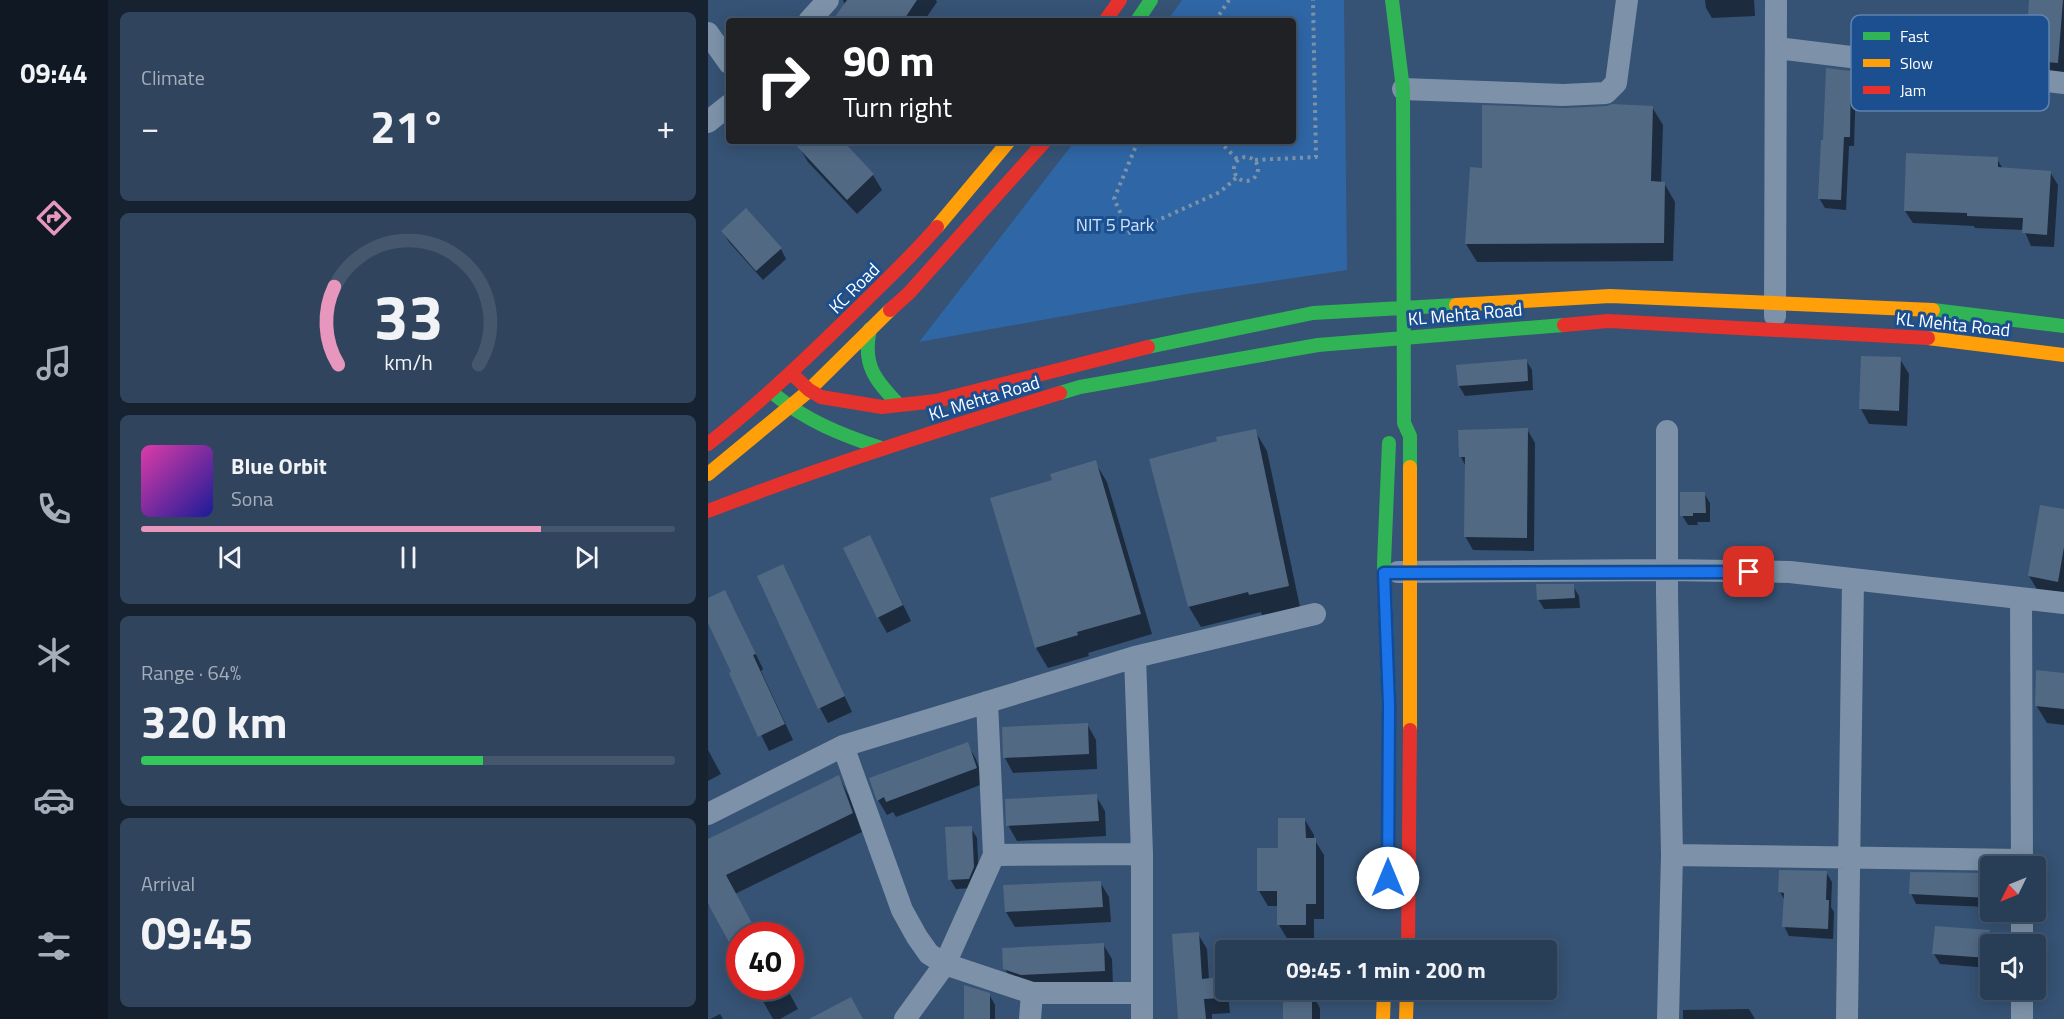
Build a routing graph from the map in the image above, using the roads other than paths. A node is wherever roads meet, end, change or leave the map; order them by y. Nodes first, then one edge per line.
1 (828, 0) edge
2 (1120, 0) edge
3 (1151, 0) edge
4 (1392, 0) edge
5 (1627, 0) edge
6 (1776, 0) edge
7 (812, 18) edge
8 (1108, 18) edge
9 (1139, 18) edge
10 (708, 33) edge
11 (1777, 48) junction
12 (1851, 57) edge
13 (726, 59) edge
14 (2049, 81) edge
15 (2064, 83) edge
16 (1402, 89) junction
17 (726, 107) edge
18 (708, 122) edge
19 (1006, 144) edge
20 (1042, 144) edge
21 (1775, 303) junction
22 (1403, 308) junction
23 (2064, 326) edge
24 (870, 329) junction
25 (1775, 329) junction
26 (1402, 337) junction
27 (2064, 355) edge
28 (791, 373) junction
29 (809, 390) junction
30 (771, 391) junction
31 (900, 405) junction
32 (789, 408) junction
33 (1404, 423) junction
34 (1667, 431) dead end
35 (708, 444) edge
36 (881, 448) junction
37 (708, 474) edge
38 (708, 511) edge
39 (1666, 570) junction
40 (1411, 572) junction
41 (1384, 573) junction
42 (1853, 579) junction
43 (2021, 599) junction
44 (2064, 603) edge
45 (1315, 614) dead end
46 (1136, 657) junction
47 (987, 702) junction
48 (1389, 728) dead end
49 (843, 746) junction
50 (708, 814) edge
51 (1142, 854) junction
52 (994, 855) junction
53 (1672, 855) junction
54 (2022, 856) edge
55 (1849, 857) junction
56 (1980, 862) edge
57 (1408, 940) edge
58 (945, 964) junction
59 (1032, 993) junction
60 (1142, 993) junction
61 (1384, 1000) edge
62 (1407, 1000) edge
63 (2022, 1000) edge
64 (905, 1019) edge
65 (1030, 1019) edge
66 (1142, 1019) edge
67 (1383, 1019) edge
68 (1406, 1019) edge
69 (1668, 1019) edge
70 (1847, 1019) edge
71 (2022, 1019) edge

1 - 7 street
2 - 8 street
3 - 9 street
4 - 16 street
5 - 16 street
6 - 11 street
10 - 13 street
11 - 12 street
11 - 21 street
14 - 15 street
16 - 22 street
17 - 18 street
19 - 28 street, KC Road
20 - 24 street
21 - 22 street, KL Mehta Road
21 - 23 street, KL Mehta Road
21 - 25 street
22 - 26 street
22 - 31 street, KL Mehta Road
24 - 29 street
24 - 31 street, KL Mehta Road
25 - 26 street, KL Mehta Road
25 - 27 street, KL Mehta Road
26 - 33 street
26 - 36 street, KL Mehta Road
28 - 29 street, KL Mehta Road
28 - 30 street, KC Road
29 - 31 street, KL Mehta Road
29 - 32 street
30 - 32 street
30 - 35 street, KC Road
32 - 36 street
32 - 37 street
33 - 40 street
33 - 41 street
34 - 39 street
36 - 38 street, KL Mehta Road
39 - 40 street
39 - 42 street
39 - 53 street
40 - 41 street
40 - 57 street
41 - 48 street
42 - 43 street
42 - 55 street
43 - 44 street
43 - 54 street
45 - 46 street
46 - 47 street
46 - 51 street
47 - 49 street
47 - 52 street
49 - 50 street
49 - 58 street
51 - 52 street
51 - 60 street
52 - 58 street
53 - 55 street
53 - 69 street
55 - 56 street
55 - 70 street
58 - 59 street
58 - 64 street
59 - 60 street
59 - 65 street
60 - 66 street
61 - 67 street
62 - 68 street
63 - 71 street

